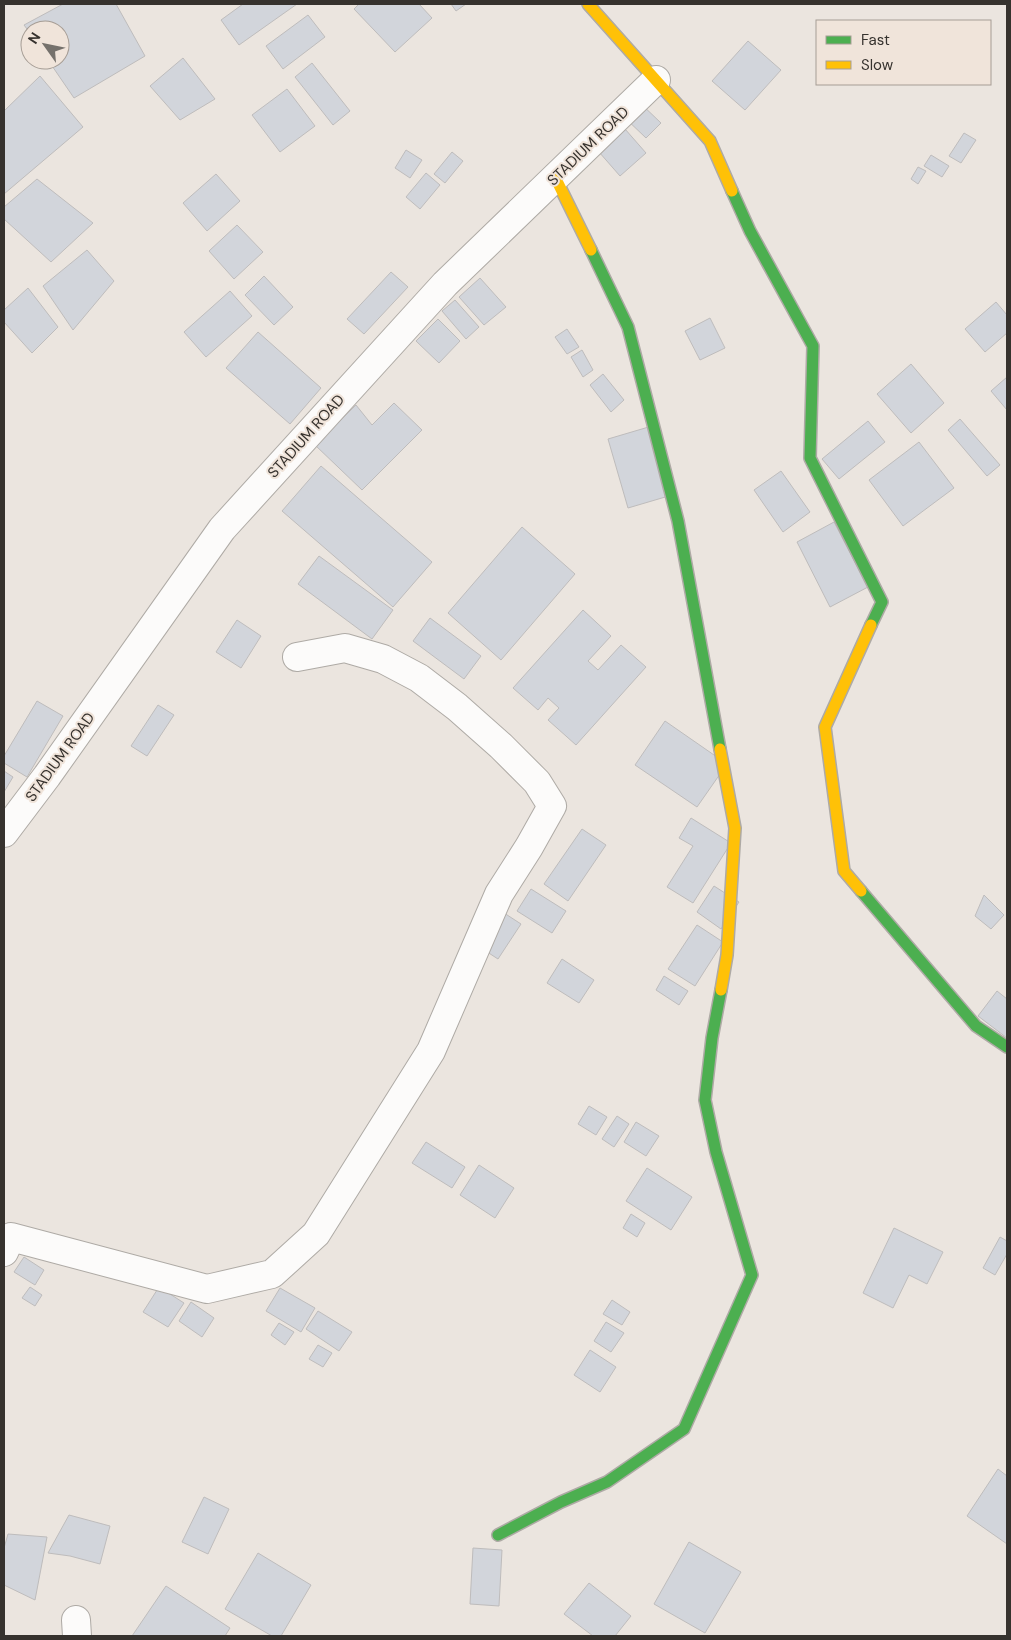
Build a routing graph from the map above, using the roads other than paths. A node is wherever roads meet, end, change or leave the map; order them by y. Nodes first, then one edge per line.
1 (588, 4) edge
2 (656, 80) junction
3 (555, 177) junction
4 (296, 657) dead end
5 (4, 833) edge
6 (1007, 1048) edge
7 (4, 1252) edge
8 (498, 1535) dead end

1 - 2 street
2 - 3 street, STADIUM ROAD
2 - 6 street
3 - 5 street, STADIUM ROAD
3 - 8 street
4 - 7 street

